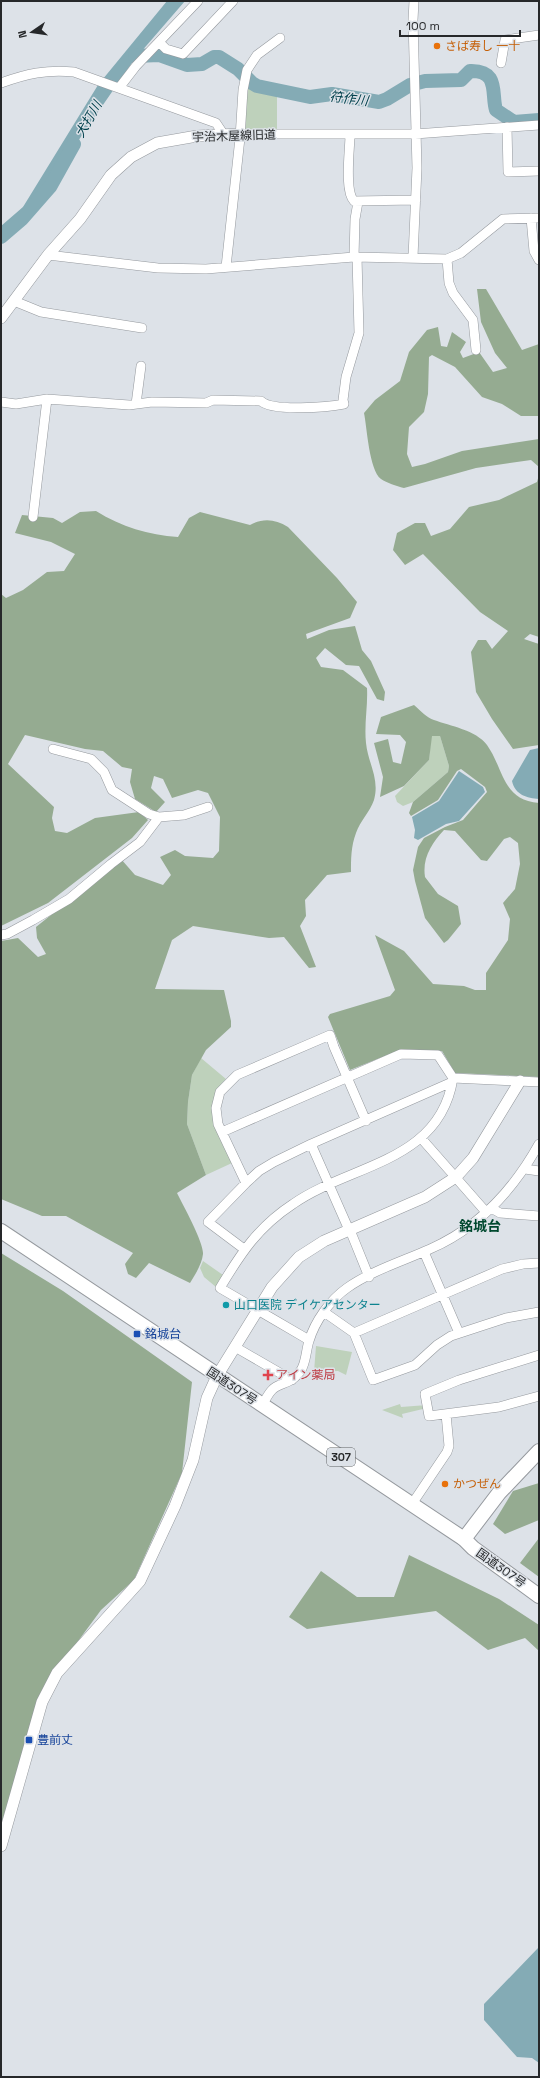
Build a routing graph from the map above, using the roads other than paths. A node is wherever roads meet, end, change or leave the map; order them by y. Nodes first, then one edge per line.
1 (198, 1) edge
2 (233, 1) edge
3 (414, 1) edge
4 (420, 1) edge
5 (539, 35) edge
6 (280, 38) dead end
7 (156, 46) junction
8 (501, 63) dead end
9 (1, 83) edge
10 (118, 88) junction
11 (539, 125) edge
12 (507, 127) junction
13 (240, 134) junction
14 (415, 134) junction
15 (224, 135) junction
16 (350, 135) junction
17 (539, 171) edge
18 (416, 200) junction
19 (358, 202) junction
20 (535, 218) edge
21 (48, 255) junction
22 (356, 257) junction
23 (413, 257) junction
24 (447, 259) junction
25 (539, 260) edge
26 (226, 267) junction
27 (14, 301) junction
28 (1, 318) edge
29 (142, 328) dead end
30 (476, 350) dead end
31 (141, 366) dead end
32 (47, 400) junction
33 (1, 402) edge
34 (136, 404) junction
35 (33, 517) dead end
36 (53, 749) dead end
37 (208, 807) dead end
38 (159, 817) junction
39 (1, 935) edge
40 (347, 1078) junction
41 (453, 1080) junction
42 (520, 1081) junction
43 (539, 1082) edge
44 (366, 1121) junction
45 (222, 1132) junction
46 (420, 1138) junction
47 (311, 1144) junction
48 (539, 1144) edge
49 (525, 1169) junction
50 (539, 1171) edge
51 (456, 1177) junction
52 (246, 1183) junction
53 (329, 1185) junction
54 (488, 1210) junction
55 (539, 1216) edge
56 (349, 1230) junction
57 (1, 1231) edge
58 (244, 1249) junction
59 (424, 1252) junction
60 (539, 1263) edge
61 (369, 1276) junction
62 (442, 1294) junction
63 (256, 1310) junction
64 (324, 1312) junction
65 (539, 1312) edge
66 (354, 1333) junction
67 (459, 1333) junction
68 (309, 1340) junction
69 (235, 1347) junction
70 (539, 1355) edge
71 (217, 1376) junction
72 (292, 1380) junction
73 (539, 1396) edge
74 (262, 1405) junction
75 (446, 1414) junction
76 (539, 1451) edge
77 (412, 1504) junction
78 (464, 1539) junction
79 (539, 1587) edge
80 (539, 1596) edge
81 (1, 1846) edge

1 - 7 street
2 - 7 street
3 - 4 street
3 - 14 street
5 - 8 street
6 - 13 street
7 - 10 street
9 - 10 street
10 - 15 street
11 - 12 street, 宇治木屋線旧道
12 - 14 street, 宇治木屋線旧道
12 - 17 street
13 - 15 street, 宇治木屋線旧道
13 - 16 street, 宇治木屋線旧道
13 - 26 street
14 - 16 street, 宇治木屋線旧道
14 - 18 street
15 - 21 street, 宇治木屋線旧道
16 - 19 street
18 - 19 street
18 - 23 street
19 - 22 street
20 - 24 street
20 - 25 street
21 - 26 street
21 - 27 street, 宇治木屋線旧道
22 - 23 street
22 - 26 street
22 - 34 street
23 - 24 street
24 - 30 street
27 - 28 street, 宇治木屋線旧道
27 - 29 street
31 - 34 street
32 - 33 street
32 - 34 street
32 - 35 street
36 - 38 street
37 - 38 street
38 - 39 street
40 - 41 street
40 - 44 street
40 - 45 street
40 - 45 street
41 - 42 street
41 - 44 street
41 - 46 street
42 - 43 street
42 - 51 street
44 - 47 street
45 - 52 street
46 - 51 street
46 - 53 street
47 - 52 street
47 - 53 street
48 - 49 street
49 - 50 street
49 - 54 street
51 - 54 street
51 - 56 street
52 - 58 street
53 - 56 street
53 - 58 street
54 - 55 street
54 - 59 street
56 - 61 street
56 - 63 street
57 - 71 main road, 国道307号 / 307
58 - 63 street
59 - 61 street
59 - 62 street
60 - 62 street
61 - 64 street
62 - 66 street
62 - 67 street
63 - 68 street
63 - 69 street
64 - 66 street
64 - 68 street
65 - 67 street
66 - 67 street
68 - 72 street
69 - 71 street
69 - 72 street
70 - 75 street
71 - 74 main road, 国道307号 / 307
71 - 81 street
72 - 74 street
73 - 75 street
74 - 77 main road, 国道307号 / 307
75 - 77 street
76 - 78 main road
77 - 78 main road, 国道307号 / 307
78 - 79 main road, 国道307号 / 307
78 - 80 main road, 国道307号 / 307

